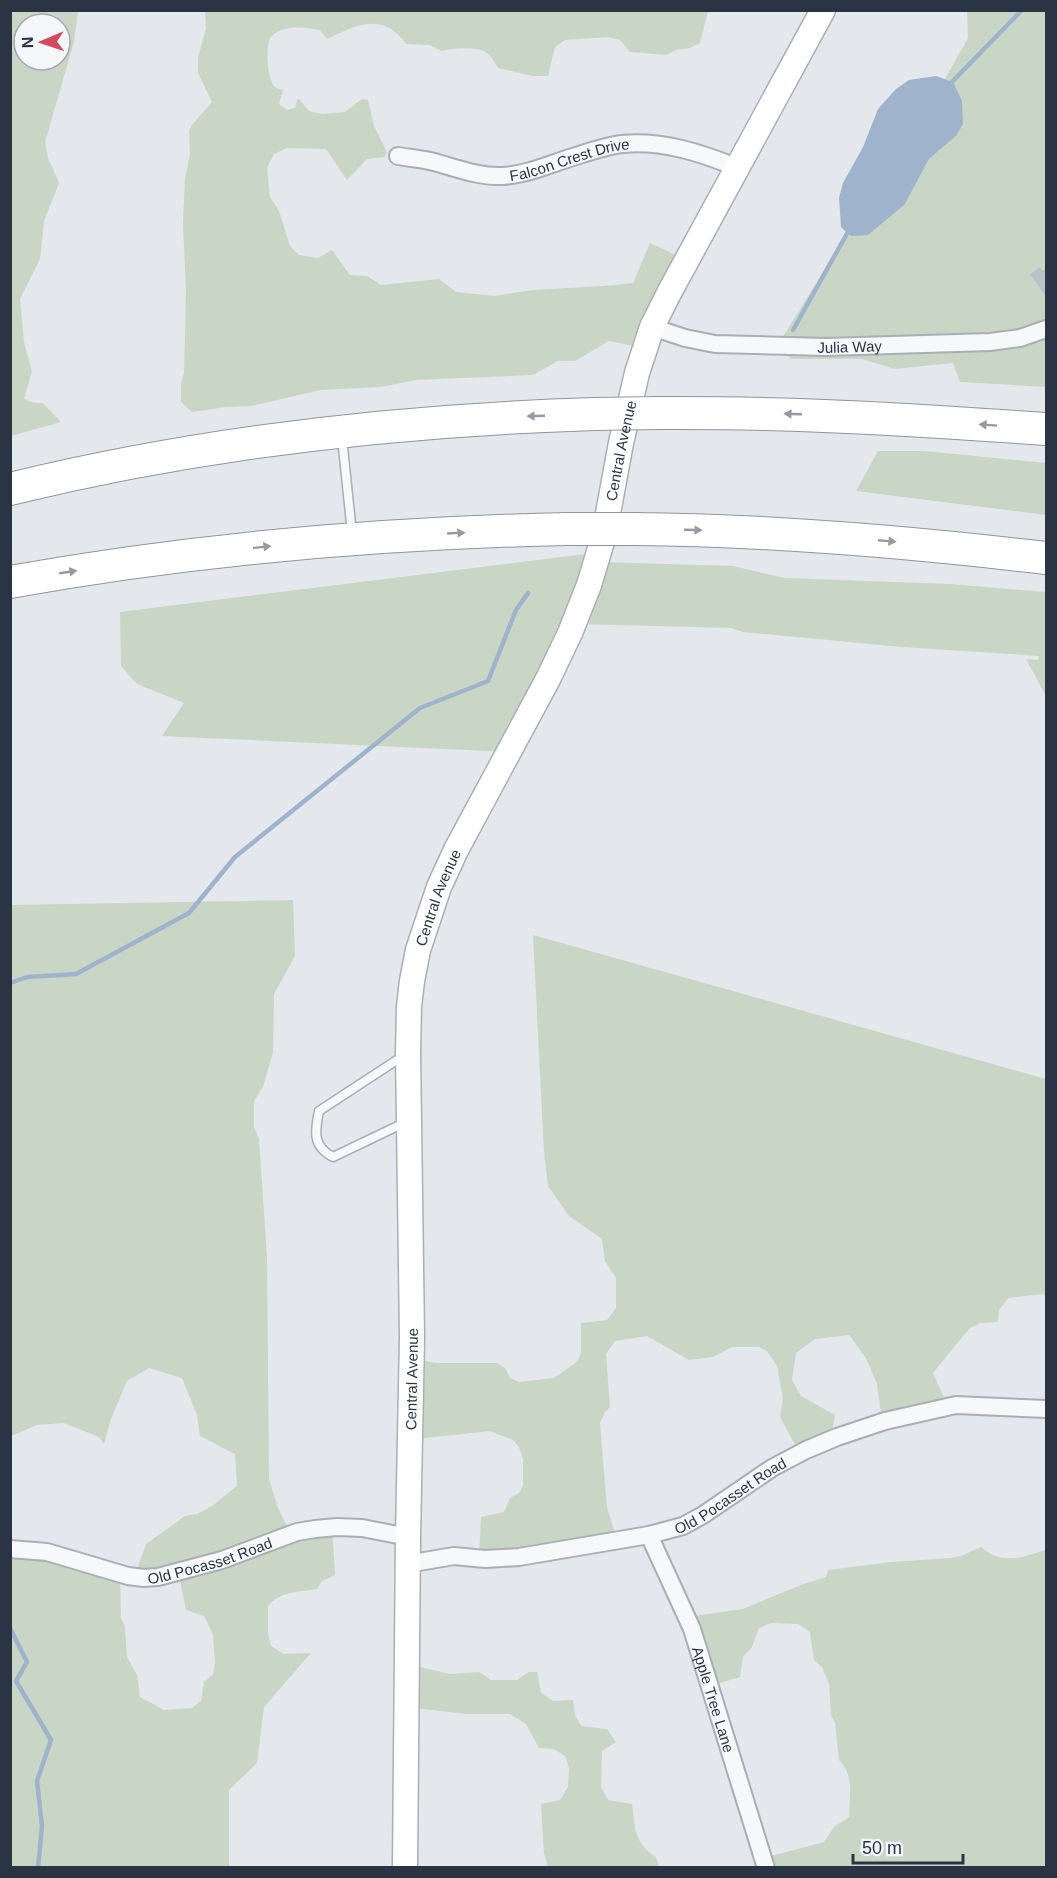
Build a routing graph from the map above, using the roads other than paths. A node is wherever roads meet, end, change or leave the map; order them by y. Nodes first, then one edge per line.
1 (823, 10) edge
2 (398, 156) dead end
3 (738, 168) junction
4 (652, 327) junction
5 (1047, 329) edge
6 (1047, 429) edge
7 (341, 432) junction
8 (290, 438) junction
9 (10, 471) edge
10 (10, 489) edge
11 (352, 539) junction
12 (1047, 558) edge
13 (10, 582) edge
14 (408, 1052) junction
15 (409, 1120) junction
16 (1047, 1408) edge
17 (649, 1535) junction
18 (408, 1536) junction
19 (10, 1549) edge
20 (407, 1564) junction
21 (405, 1868) edge
22 (766, 1868) edge

1 - 3 street, Central Avenue
2 - 3 street, Falcon Crest Drive
3 - 4 street, Central Avenue
4 - 5 street, Julia Way
4 - 14 street, Central Avenue
6 -> 7 highway, bridge
7 - 8 highway
7 - 11 lane
8 - 9 highway
8 - 10 highway
11 -> 12 highway, bridge
13 -> 11 highway
14 - 15 street, Central Avenue
14 - 15 lane
15 - 18 street, Central Avenue
16 - 17 street, Old Pocasset Road
17 - 20 street, Old Pocasset Road
17 - 22 street, Apple Tree Lane
18 - 19 street, Old Pocasset Road
18 - 20 street, Central Avenue
20 - 21 street, Central Avenue

